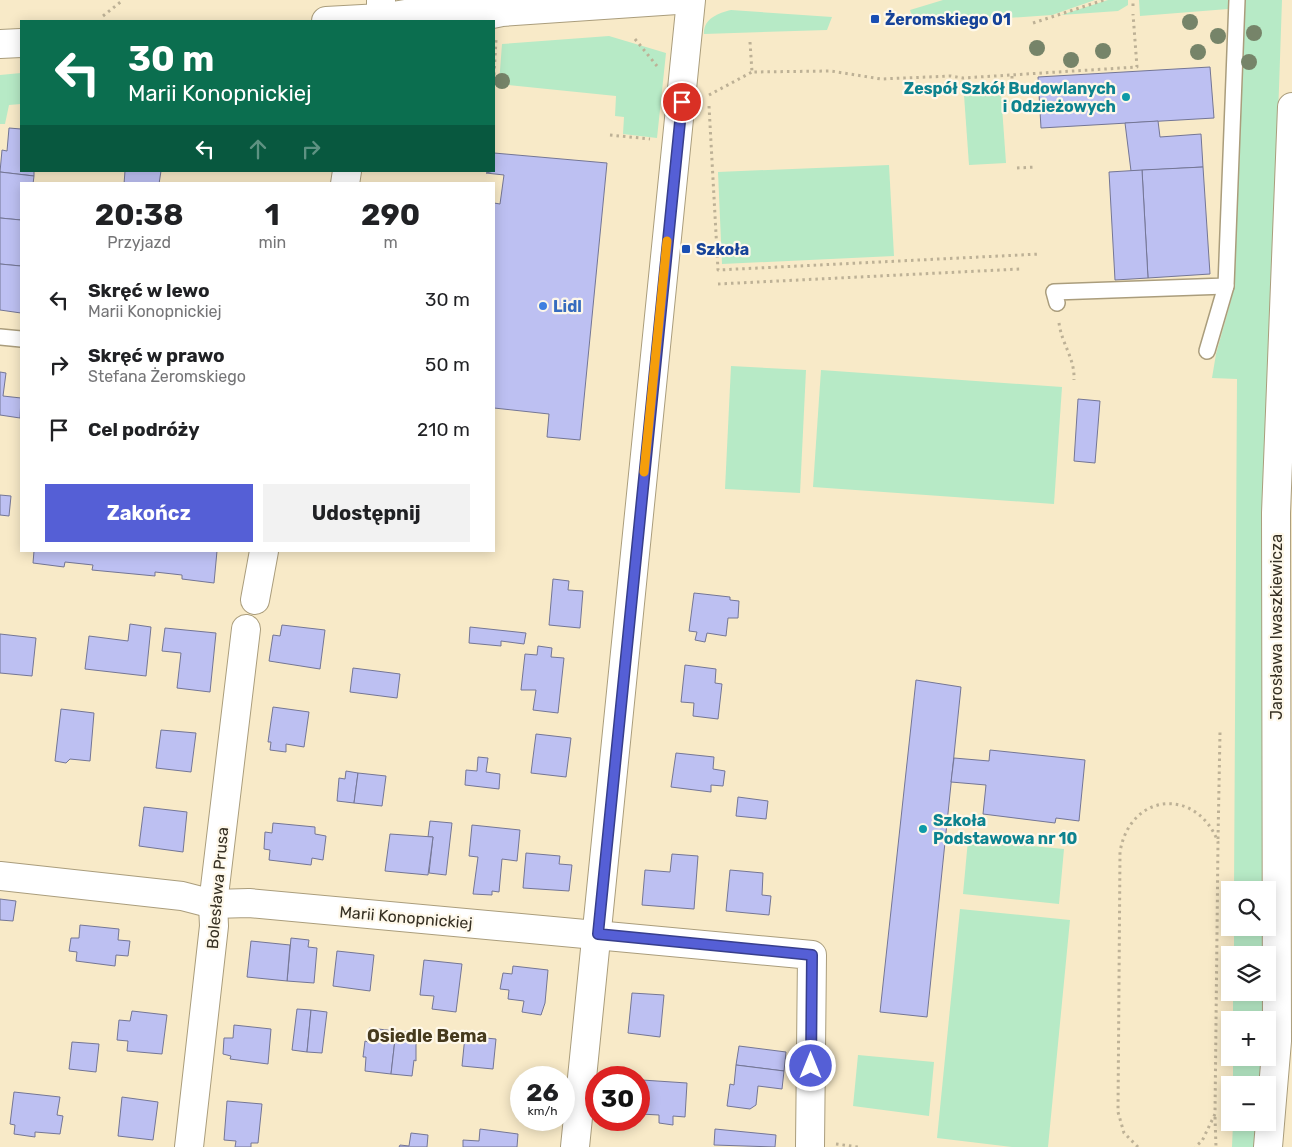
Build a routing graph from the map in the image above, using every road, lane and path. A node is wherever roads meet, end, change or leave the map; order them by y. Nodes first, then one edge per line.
1 (123, 0) edge
2 (677, 0) edge
3 (691, 0) edge
4 (1104, 0) edge
5 (1133, 0) edge
6 (1237, 0) edge
7 (1133, 6) dead end
8 (382, 10) edge
9 (1133, 14) dead end
10 (103, 16) dead end
11 (331, 20) edge
12 (420, 20) edge
13 (485, 20) edge
14 (1033, 23) dead end
15 (495, 24) edge
16 (495, 25) edge
17 (499, 25) junction
18 (635, 39) dead end
19 (750, 42) dead end
20 (20, 43) edge
21 (0, 44) edge
22 (495, 65) edge
23 (752, 72) junction
24 (662, 73) dead end
25 (1012, 76) junction
26 (1012, 85) dead end
27 (1292, 107) edge
28 (610, 135) dead end
29 (642, 138) dead end
30 (1036, 167) dead end
31 (1017, 168) dead end
32 (1040, 254) dead end
33 (1020, 269) dead end
34 (718, 284) dead end
35 (1226, 286) junction
36 (1057, 303) dead end
37 (1060, 331) dead end
38 (0, 337) edge
39 (20, 339) edge
40 (1207, 351) dead end
41 (1074, 380) dead end
42 (264, 552) edge
43 (255, 600) dead end
44 (246, 629) dead end
45 (1220, 732) dead end
46 (1218, 842) junction
47 (0, 876) edge
48 (213, 904) junction
49 (598, 934) junction
50 (1215, 1114) junction
51 (189, 1147) edge
52 (575, 1147) edge
53 (810, 1147) edge
54 (1138, 1147) edge
55 (1195, 1147) edge
56 (1216, 1147) edge
57 (1268, 1147) edge

1 - 10 path
2 - 17 street
3 - 49 street
4 - 14 path
5 - 7 path
6 - 35 lane
8 - 11 street
8 - 12 street
8 - 13 street
9 - 25 path
15 - 17 street
16 - 17 street
17 - 22 path
18 - 24 path
19 - 23 path
20 - 21 street
23 - 25 path
23 - 32 path
25 - 26 path
27 - 57 street, Jarosława Iwaszkiewicza
28 - 29 path
30 - 31 path
33 - 34 path
35 - 36 lane
35 - 40 lane
37 - 41 path
38 - 39 lane
42 - 43 street
44 - 48 street, Bolesława Prusa
45 - 46 path
46 - 50 path
46 - 54 path
47 - 48 street, Marii Konopnickiej
48 - 49 street, Marii Konopnickiej
48 - 51 street, Bolesława Prusa
49 - 52 street
49 - 53 street, Marii Konopnickiej
50 - 55 path
50 - 56 path

